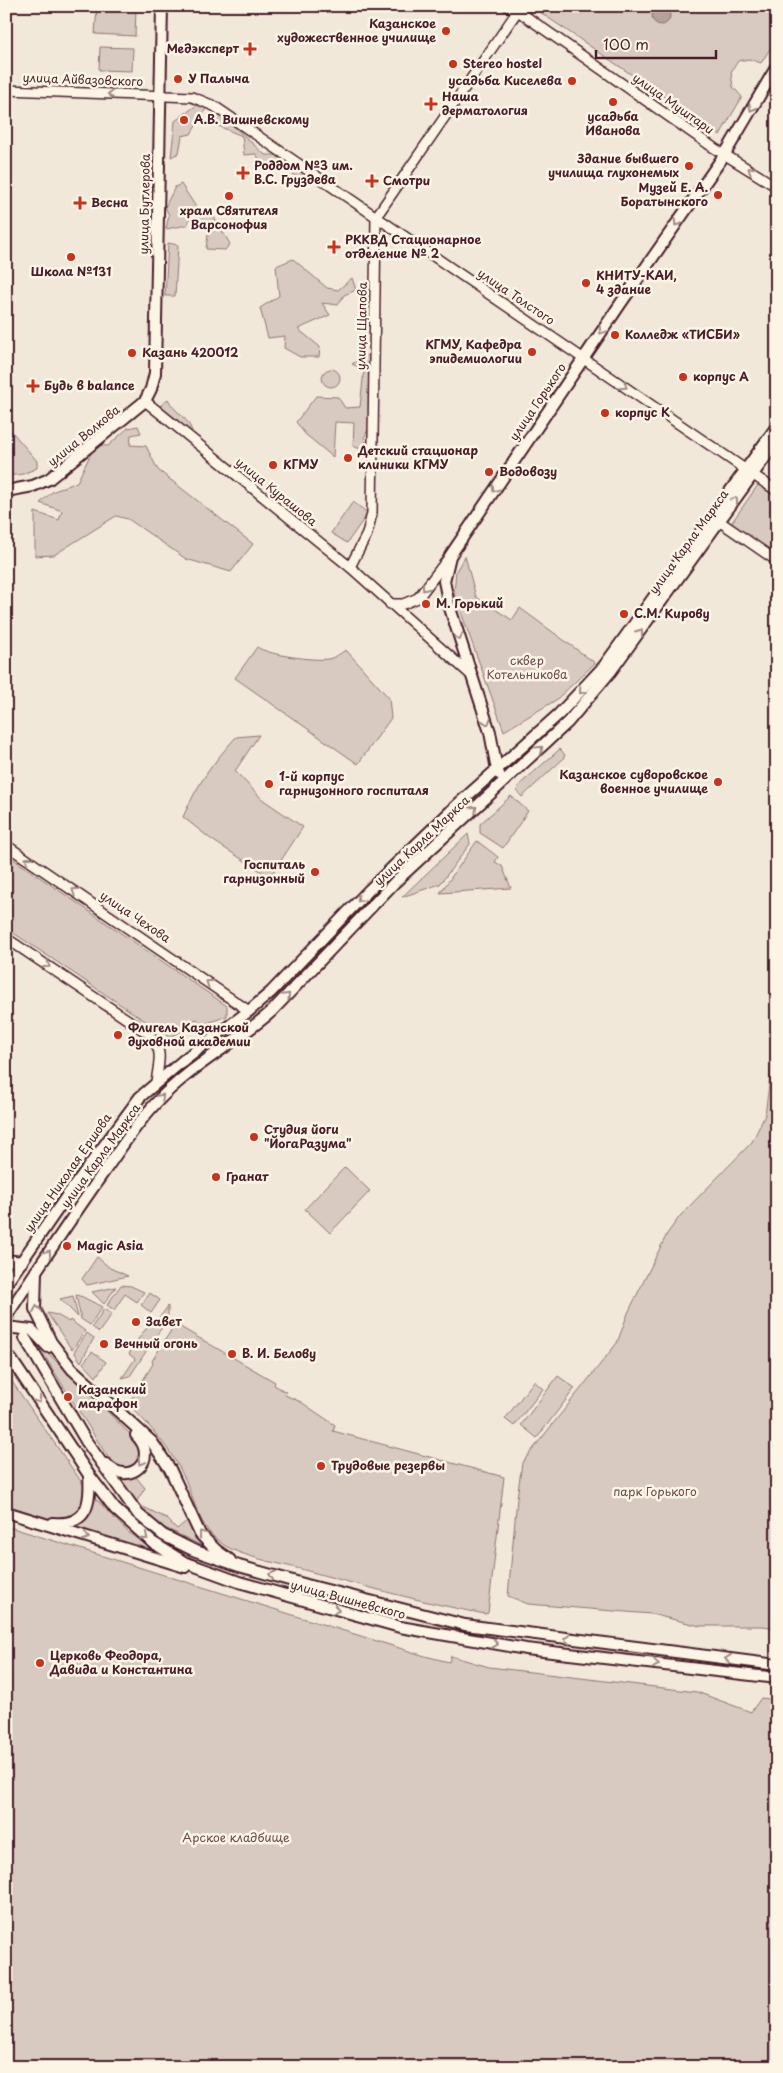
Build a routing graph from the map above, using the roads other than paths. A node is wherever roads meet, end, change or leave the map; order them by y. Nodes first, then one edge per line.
1 (162, 6) edge
2 (507, 6) edge
3 (520, 9) edge
4 (777, 66) edge
5 (6, 90) edge
6 (160, 97) junction
7 (725, 154) junction
8 (777, 188) edge
9 (376, 217) junction
10 (583, 358) junction
11 (145, 401) junction
12 (777, 426) edge
13 (777, 442) edge
14 (749, 472) junction
15 (6, 490) edge
16 (777, 491) edge
17 (720, 521) junction
18 (450, 556) junction
19 (777, 561) edge
20 (350, 567) junction
21 (390, 604) junction
22 (472, 676) junction
23 (497, 770) junction
24 (504, 782) junction
25 (6, 845) edge
26 (6, 938) edge
27 (249, 1011) junction
28 (156, 1082) junction
29 (6, 1260) edge
30 (22, 1262) junction
31 (36, 1271) junction
32 (6, 1284) edge
33 (6, 1317) edge
34 (6, 1327) edge
35 (25, 1338) tunnel mouth
36 (11, 1359) dead end
37 (86, 1441) junction
38 (89, 1475) junction
39 (6, 1510) edge
40 (239, 1566) junction
41 (239, 1582) junction
42 (777, 1665) edge
43 (777, 1678) edge

1 - 6 main road, улица Бутлерова
2 - 3 street, улица Муштари
3 - 7 street, улица Муштари
3 - 9 street
4 -> 7 main road, улица Горького
6 -> 5 street, улица Айвазовского
6 - 9 street, улица Толстого
6 - 11 main road, улица Бутлерова
8 -> 7 street, улица Муштари
7 -> 10 main road, улица Горького
9 - 10 street, улица Толстого
9 - 20 street, улица Щапова
10 -> 14 street, улица Толстого
10 -> 18 main road, улица Горького
11 - 15 main road, улица Волкова
11 - 20 street, улица Курашова
12 - 14 main road, улица Карла Маркса
13 - 14 main road, улица Карла Маркса
14 - 16 street, улица Толстого
17 -> 14 main road, улица Карла Маркса
14 -> 23 main road, улица Карла Маркса
17 - 19 street
24 -> 17 main road, улица Карла Маркса
18 -> 21 street
18 -> 22 main road, улица Горького
20 - 21 street, улица Курашова
21 - 22 street, улица Курашова
22 -> 23 main road, улица Горького
23 - 24 main road, улица Горького
23 -> 27 main road, улица Карла Маркса
31 -> 24 main road, улица Карла Маркса
27 -> 25 street, улица Чехова
26 -> 28 street
27 - 28 main road, улица Карла Маркса
28 - 30 main road, улица Николая Ершова
29 - 30 main road
30 - 32 main road, улица Николая Ершова
31 - 33 main road
40 -> 31 main road
34 -> 37 main road
35 - 37 main road, улица Вишневского
36 -> 38 main road, улица Вишневского
37 - 40 main road, улица Вишневского
38 - 39 main road
38 -> 41 main road, улица Вишневского
39 -> 41 main road
42 -> 40 main road, улица Вишневского
41 -> 43 main road, улица Вишневского

